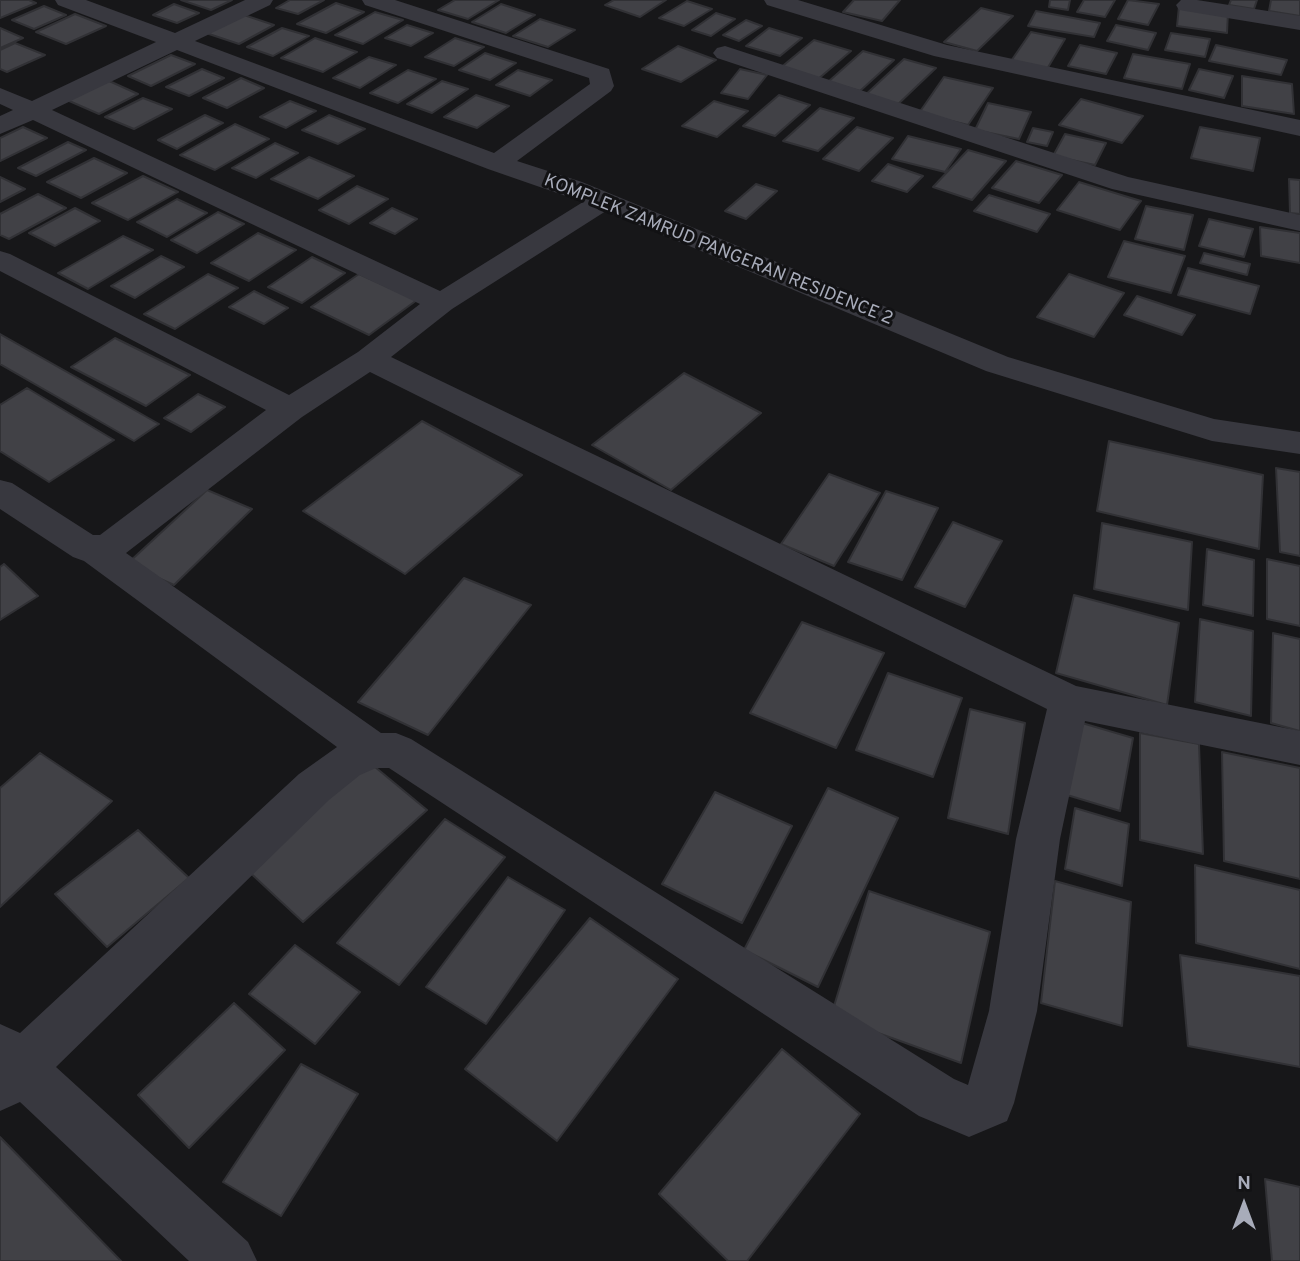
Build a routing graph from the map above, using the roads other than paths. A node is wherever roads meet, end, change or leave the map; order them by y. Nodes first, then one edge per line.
1 (66, 0) edge
2 (262, 0) edge
3 (373, 0) edge
4 (775, 0) edge
5 (1187, 5) dead end
6 (1300, 23) edge
7 (174, 43) junction
8 (725, 53) dead end
9 (0, 95) edge
10 (33, 110) junction
11 (0, 125) edge
12 (1300, 128) edge
13 (497, 163) junction
14 (602, 202) junction
15 (1300, 223) edge
16 (0, 260) edge
17 (441, 303) junction
18 (369, 359) junction
19 (290, 409) junction
20 (1300, 443) edge
21 (0, 492) edge
22 (94, 549) junction
23 (1069, 701) junction
24 (1300, 748) edge
25 (373, 750) junction
26 (7, 1068) edge
27 (229, 1261) edge

1 - 7 street, KOMPLEK ZAMRUD PANGERAN RESIDENCE 2
2 - 7 street
3 - 13 street
4 - 12 street
5 - 6 street
7 - 10 street
7 - 13 street, KOMPLEK ZAMRUD PANGERAN RESIDENCE 2
8 - 15 street
9 - 10 street
10 - 11 street
10 - 17 street
13 - 14 street, KOMPLEK ZAMRUD PANGERAN RESIDENCE 2
14 - 17 street
14 - 20 street, KOMPLEK ZAMRUD PANGERAN RESIDENCE 2
16 - 19 street
17 - 18 street
18 - 19 street
18 - 23 street
19 - 22 street
21 - 22 street
22 - 25 street
23 - 24 street
23 - 25 street
25 - 26 street
26 - 27 street

